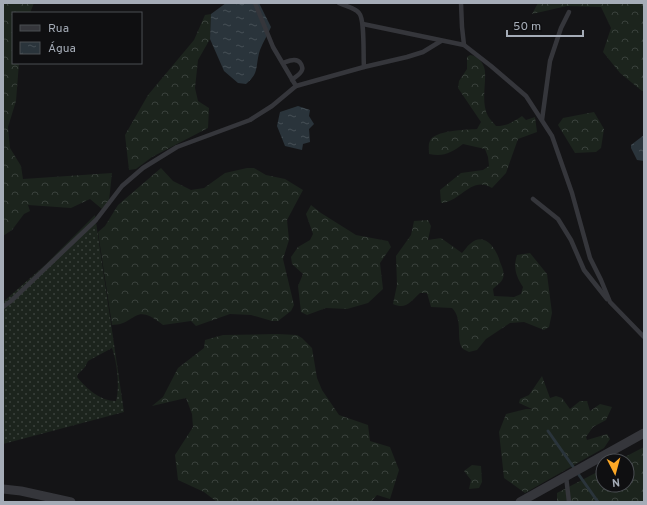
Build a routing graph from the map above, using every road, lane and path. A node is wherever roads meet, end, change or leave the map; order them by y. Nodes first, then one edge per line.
1 (255, 3) edge
2 (339, 3) edge
3 (461, 3) edge
4 (569, 12) dead end
5 (363, 24) junction
6 (441, 41) junction
7 (464, 45) junction
8 (283, 63) junction
9 (364, 66) junction
10 (292, 80) junction
11 (296, 86) junction
12 (542, 120) junction
13 (533, 199) dead end
14 (610, 302) junction
15 (3, 307) edge
16 (644, 336) edge
17 (644, 433) edge
18 (566, 476) junction
19 (3, 489) edge
20 (71, 502) edge
21 (520, 502) edge
22 (569, 502) edge

1 - 8 lane
2 - 5 lane
3 - 7 lane
4 - 12 lane
5 - 6 lane
5 - 9 lane
6 - 7 lane
6 - 9 lane
7 - 12 lane
8 - 10 lane
8 - 10 lane
9 - 11 lane
10 - 11 lane
11 - 15 lane
12 - 14 lane
13 - 14 lane
14 - 16 lane
17 - 18 street
18 - 21 street
18 - 22 lane
19 - 20 street

